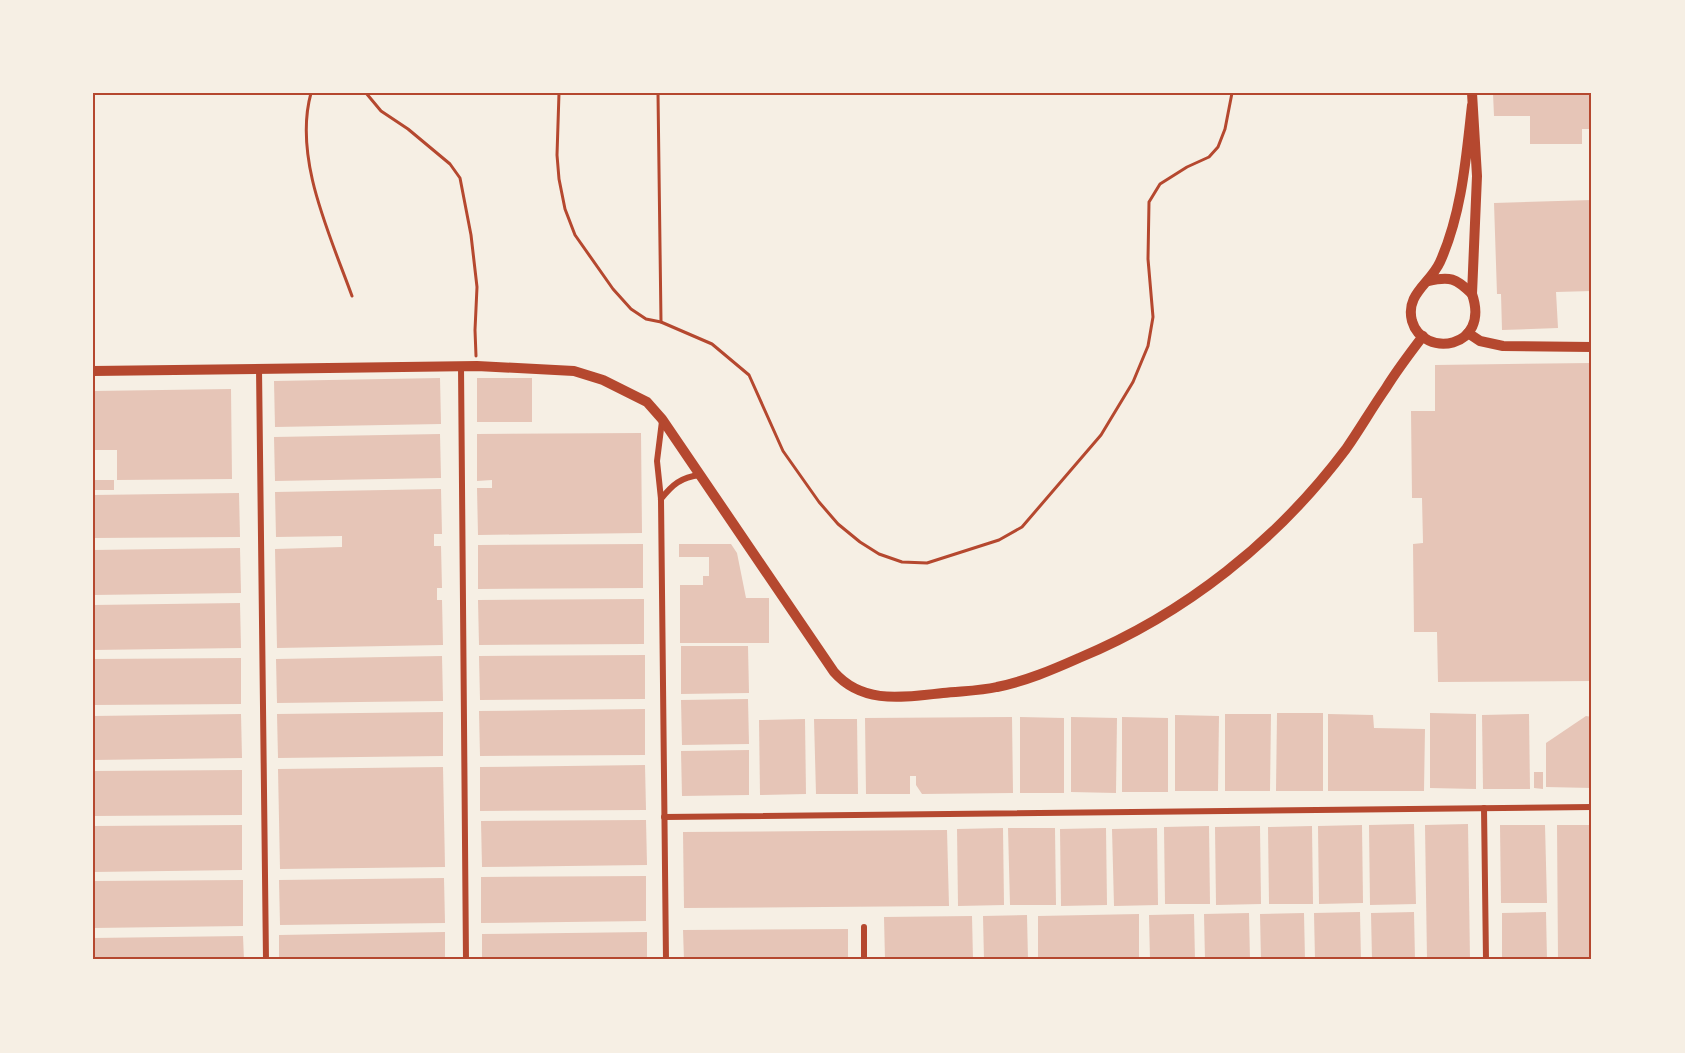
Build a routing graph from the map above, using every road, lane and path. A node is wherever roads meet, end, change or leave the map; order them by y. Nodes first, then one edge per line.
1 (311, 93) edge
2 (366, 93) edge
3 (559, 93) edge
4 (658, 93) edge
5 (1232, 93) edge
6 (1472, 93) edge
7 (1472, 105) junction
8 (1428, 281) junction
9 (1472, 294) junction
10 (352, 296) dead end
11 (661, 322) junction
12 (1468, 333) junction
13 (1423, 336) junction
14 (1592, 347) edge
15 (461, 366) junction
16 (477, 366) junction
17 (260, 368) junction
18 (93, 371) edge
19 (662, 418) junction
20 (700, 475) junction
21 (661, 499) junction
22 (1592, 807) edge
23 (1484, 808) junction
24 (664, 818) junction
25 (864, 927) dead end
26 (266, 960) edge
27 (466, 960) edge
28 (666, 960) edge
29 (864, 960) edge
30 (1486, 960) edge

1 - 10 path
2 - 16 path
3 - 11 path
4 - 11 path
5 - 11 path
6 - 7 street
7 - 8 street
7 - 9 street
8 - 9 street
8 - 13 street
9 - 12 street
12 - 13 street
12 - 14 street
13 - 20 street
15 - 16 street
15 - 17 street
15 - 27 street
16 - 19 street
17 - 18 street
17 - 26 street
19 - 20 street
19 - 21 street
20 - 21 street
21 - 24 street
22 - 23 street
23 - 24 street
23 - 30 street
24 - 28 street
25 - 29 street

